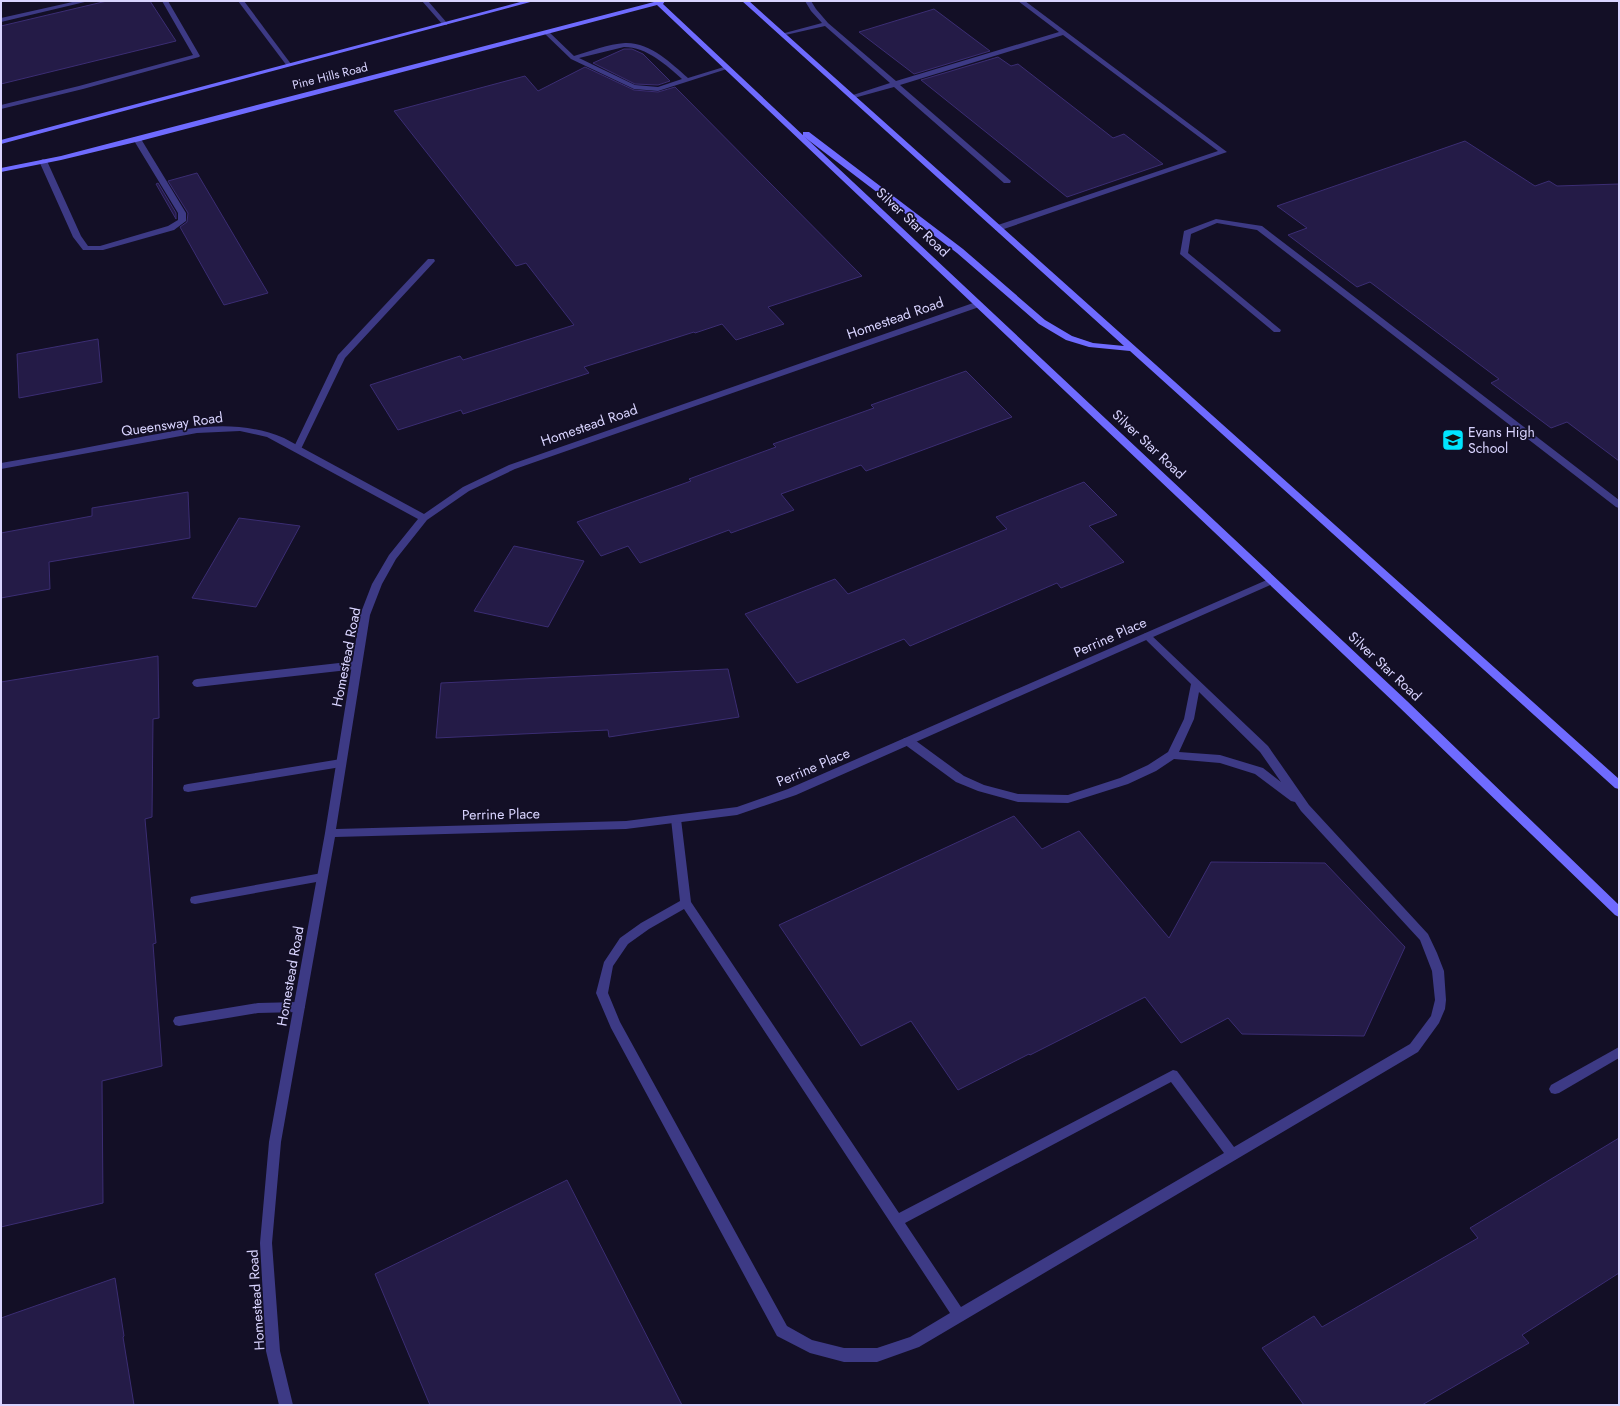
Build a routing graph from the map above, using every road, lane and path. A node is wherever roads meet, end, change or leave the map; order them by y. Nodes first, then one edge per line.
1 (86, 1) edge
2 (165, 1) edge
3 (241, 1) edge
4 (425, 1) edge
5 (531, 1) edge
6 (744, 1) edge
7 (808, 1) edge
8 (1021, 1) edge
9 (659, 2) edge
10 (1, 20) edge
11 (445, 24) junction
12 (826, 24) junction
13 (546, 32) junction
14 (1064, 33) junction
15 (783, 35) junction
16 (573, 58) junction
17 (289, 65) junction
18 (727, 68) junction
19 (687, 80) junction
20 (895, 84) junction
21 (852, 97) junction
22 (764, 103) junction
23 (1, 107) edge
24 (137, 139) junction
25 (1, 142) edge
26 (43, 161) junction
27 (1, 170) edge
28 (1007, 181) dead end
29 (998, 228) junction
30 (431, 261) dead end
31 (979, 304) junction
32 (1277, 330) dead end
33 (1132, 348) junction
34 (297, 448) junction
35 (1, 466) edge
36 (1619, 505) edge
37 (424, 518) junction
38 (1272, 581) junction
39 (1146, 636) junction
40 (356, 665) junction
41 (197, 683) dead end
42 (1196, 684) junction
43 (908, 741) junction
44 (1172, 755) junction
45 (342, 763) junction
46 (1619, 785) edge
47 (188, 788) dead end
48 (1302, 804) junction
49 (676, 819) junction
50 (330, 833) junction
51 (322, 877) junction
52 (195, 900) dead end
53 (686, 903) junction
54 (1619, 912) edge
55 (299, 1007) junction
56 (179, 1020) dead end
57 (1619, 1052) edge
58 (1555, 1089) dead end
59 (1232, 1155) junction
60 (897, 1221) junction
61 (959, 1315) junction
62 (286, 1405) edge

1 - 10 street
2 - 23 street
3 - 17 street
4 - 11 street
5 - 11 main road, Pine Hills Road
6 - 15 main road
7 - 12 street
8 - 14 street
9 - 13 main road, Pine Hills Road
9 - 18 main road, Silver Star Road
11 - 17 main road, Pine Hills Road
12 - 15 street
12 - 20 street
13 - 16 street
13 - 24 main road, Pine Hills Road
14 - 20 street
14 - 29 street
15 - 21 main road
16 - 19 street
16 - 19 street
17 - 25 main road, Pine Hills Road
18 - 19 street
18 - 22 main road, Silver Star Road
20 - 21 street
20 - 28 street
21 - 29 main road
22 - 31 main road, Silver Star Road
22 - 33 main road
24 - 26 main road, Pine Hills Road
24 - 26 street
26 - 27 main road, Pine Hills Road
29 - 33 main road
30 - 34 street
31 - 37 street, Homestead Road
31 - 38 main road, Silver Star Road
32 - 36 street
33 - 46 main road
34 - 35 street, Queensway Road
34 - 37 street, Queensway Road
37 - 40 street, Homestead Road
38 - 39 street, Perrine Place
38 - 54 main road, Silver Star Road
39 - 42 street
39 - 43 street, Perrine Place
40 - 41 street
40 - 45 street, Homestead Road
42 - 44 street
42 - 48 street
43 - 44 street
43 - 49 street, Perrine Place
44 - 48 street
45 - 47 street
45 - 50 street, Homestead Road
48 - 59 street
49 - 50 street, Perrine Place
49 - 53 street
50 - 51 street, Homestead Road
51 - 52 street
51 - 55 street, Homestead Road
53 - 60 street
53 - 61 street
55 - 56 street
55 - 62 street, Homestead Road
57 - 58 street
59 - 60 street
59 - 61 street
60 - 61 street

